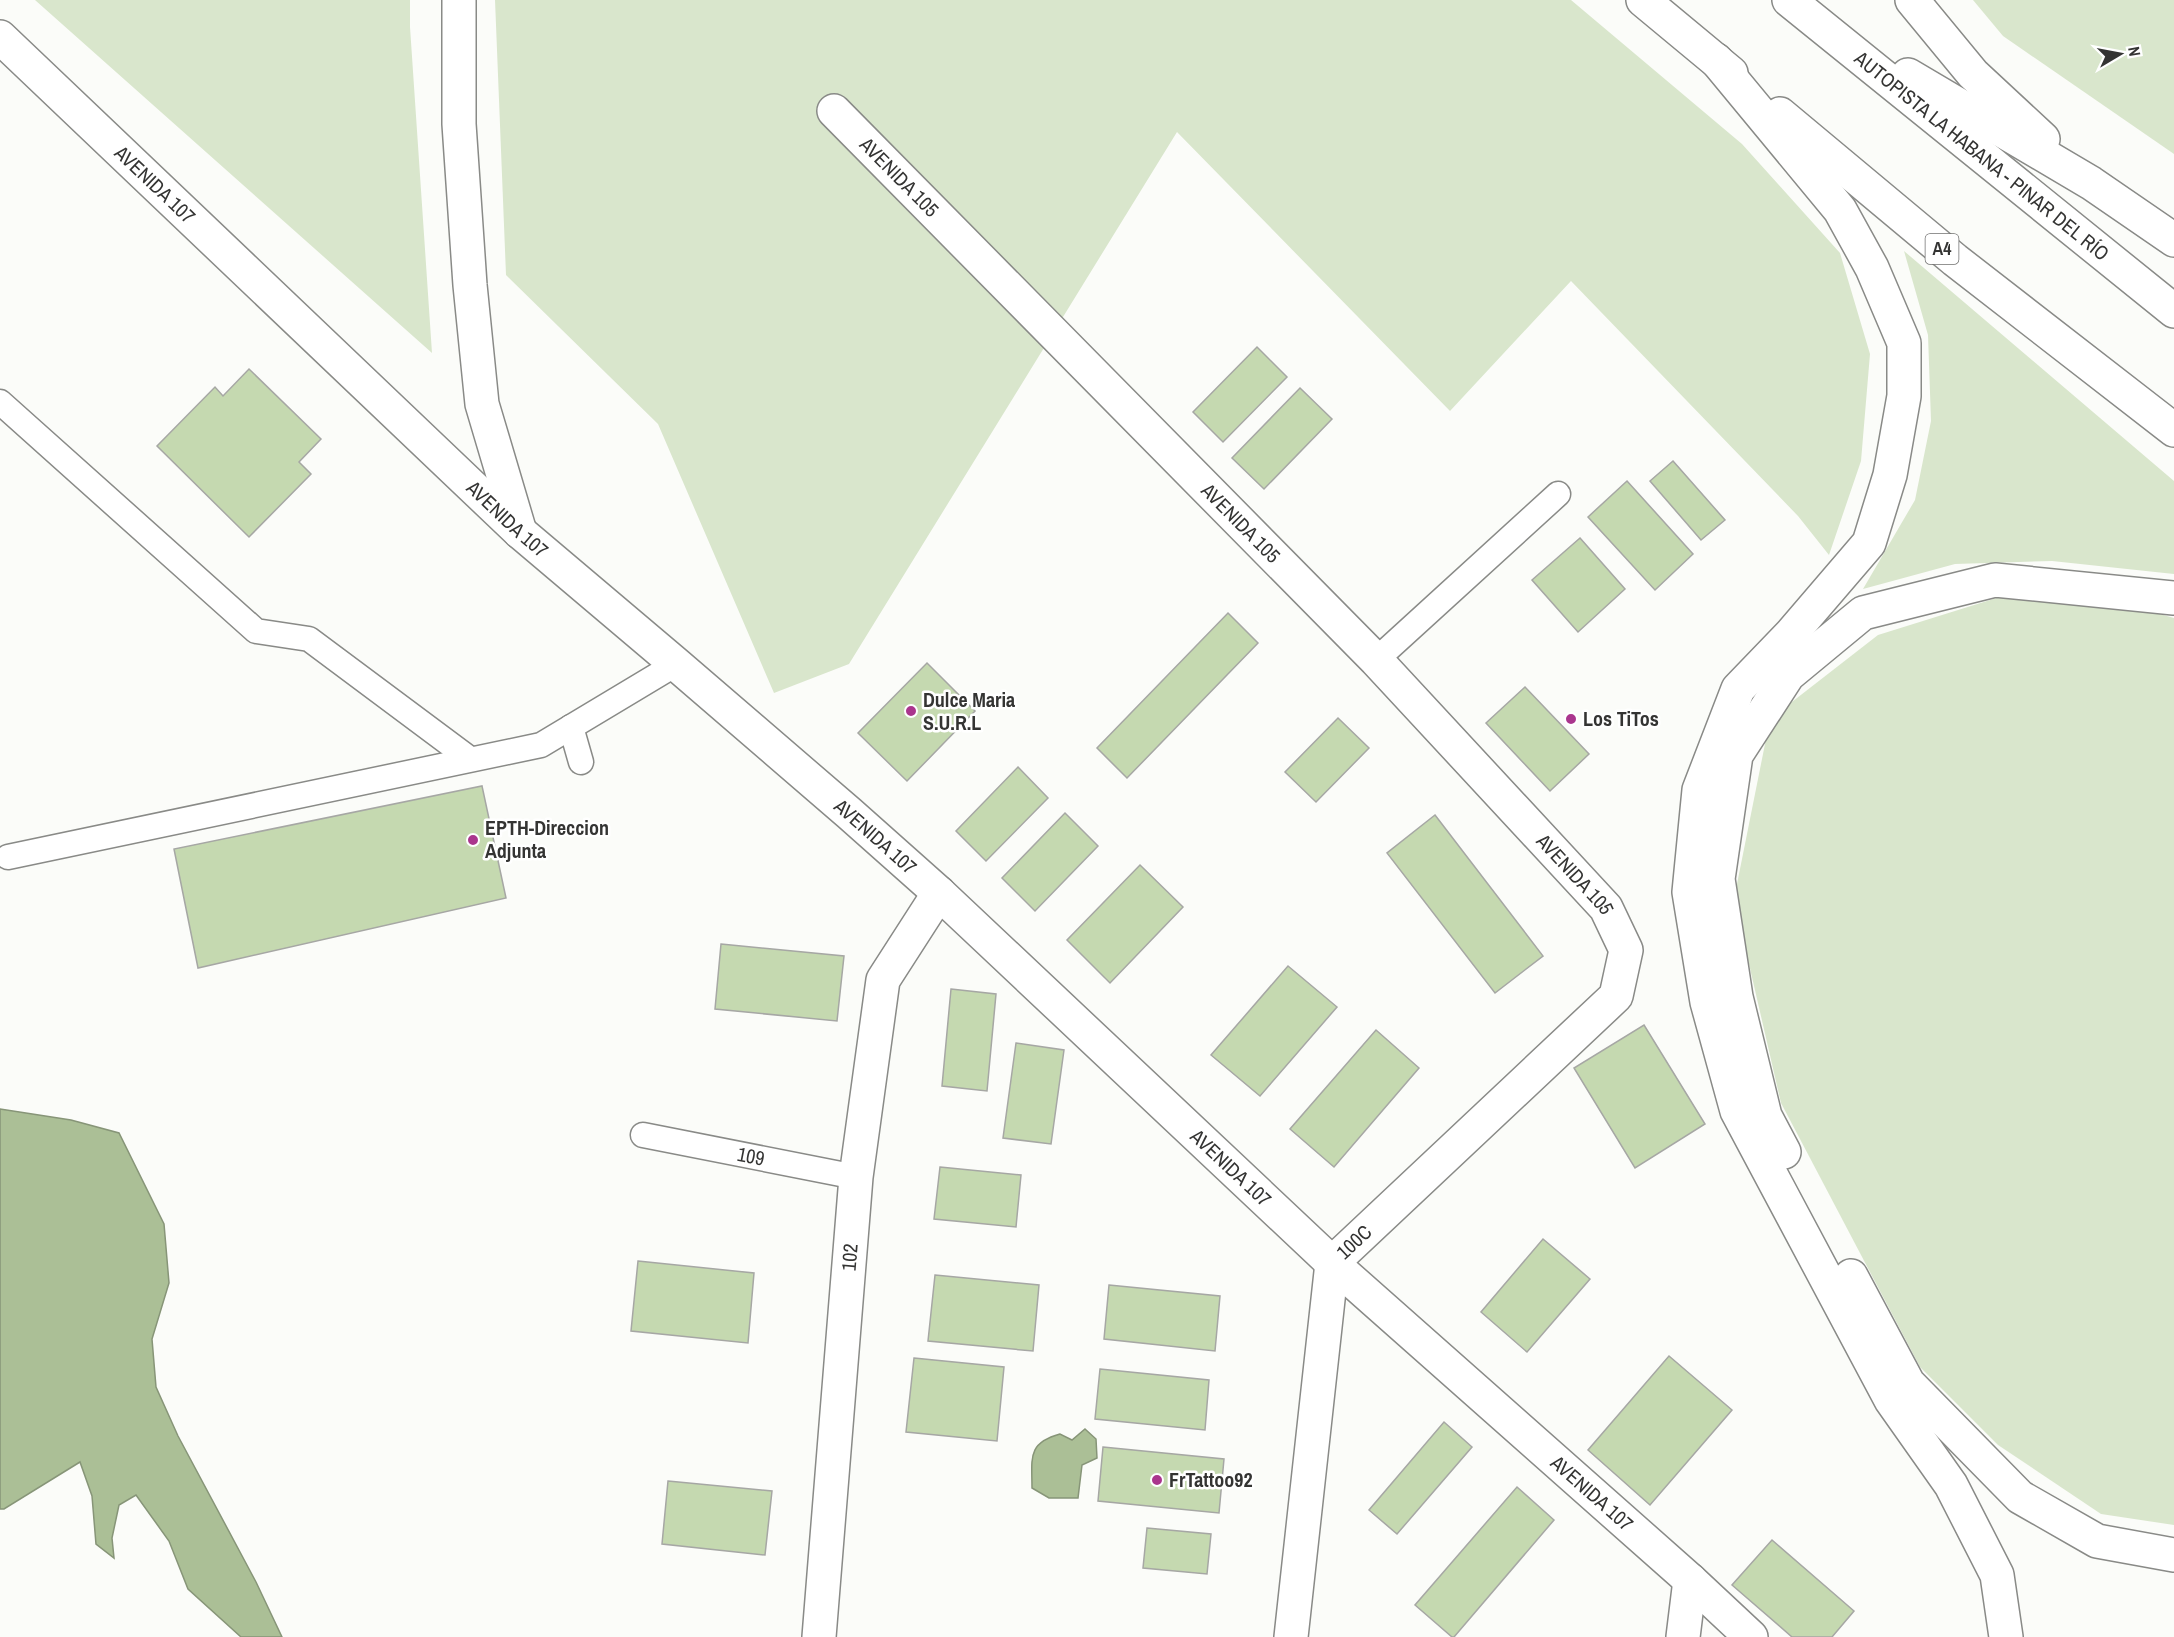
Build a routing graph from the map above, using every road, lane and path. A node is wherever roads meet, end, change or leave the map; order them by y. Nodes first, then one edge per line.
1 (459, 0) edge
2 (1643, 0) edge
3 (1912, 0) edge
4 (1798, 7) edge
5 (0, 37) edge
6 (1716, 60) junction
7 (834, 111) dead end
8 (2091, 183) junction
9 (2174, 240) edge
10 (2174, 311) edge
11 (0, 402) edge
12 (2174, 430) edge
13 (1558, 494) dead end
14 (520, 532) junction
15 (2174, 598) edge
16 (1376, 660) junction
17 (676, 664) junction
18 (571, 727) junction
19 (470, 759) junction
20 (581, 762) dead end
21 (8, 857) dead end
22 (939, 893) junction
23 (1626, 950) joint
24 (643, 1135) dead end
25 (856, 1177) junction
26 (1332, 1263) junction
27 (2174, 1555) edge
28 (1690, 1580) junction
29 (819, 1637) edge
30 (1291, 1637) edge
31 (1683, 1637) edge
32 (1751, 1637) edge
33 (2006, 1637) edge

1 - 14 main road
2 - 6 main road, A4
3 - 8 main road
4 - 8 main road
4 - 10 main road, AUTOPISTA LA HABANA - PINAR DEL RÍO
5 - 14 main road, AVENIDA 107
6 - 12 main road, A4
6 - 33 main road
7 - 16 main road, AVENIDA 105
8 - 9 main road
11 - 19 lane
13 - 16 lane
14 - 17 main road, AVENIDA 107
15 - 27 main road
16 - 23 main road, AVENIDA 105
17 - 18 lane
17 - 22 main road, AVENIDA 107
18 - 19 lane
18 - 20 lane
19 - 21 lane
22 - 25 main road, 102
22 - 26 main road, AVENIDA 107
23 - 26 main road, 100C
24 - 25 lane, 109
25 - 29 main road, 102
26 - 28 main road, AVENIDA 107
26 - 30 main road, 100C
28 - 31 main road
28 - 32 main road, AVENIDA 107

